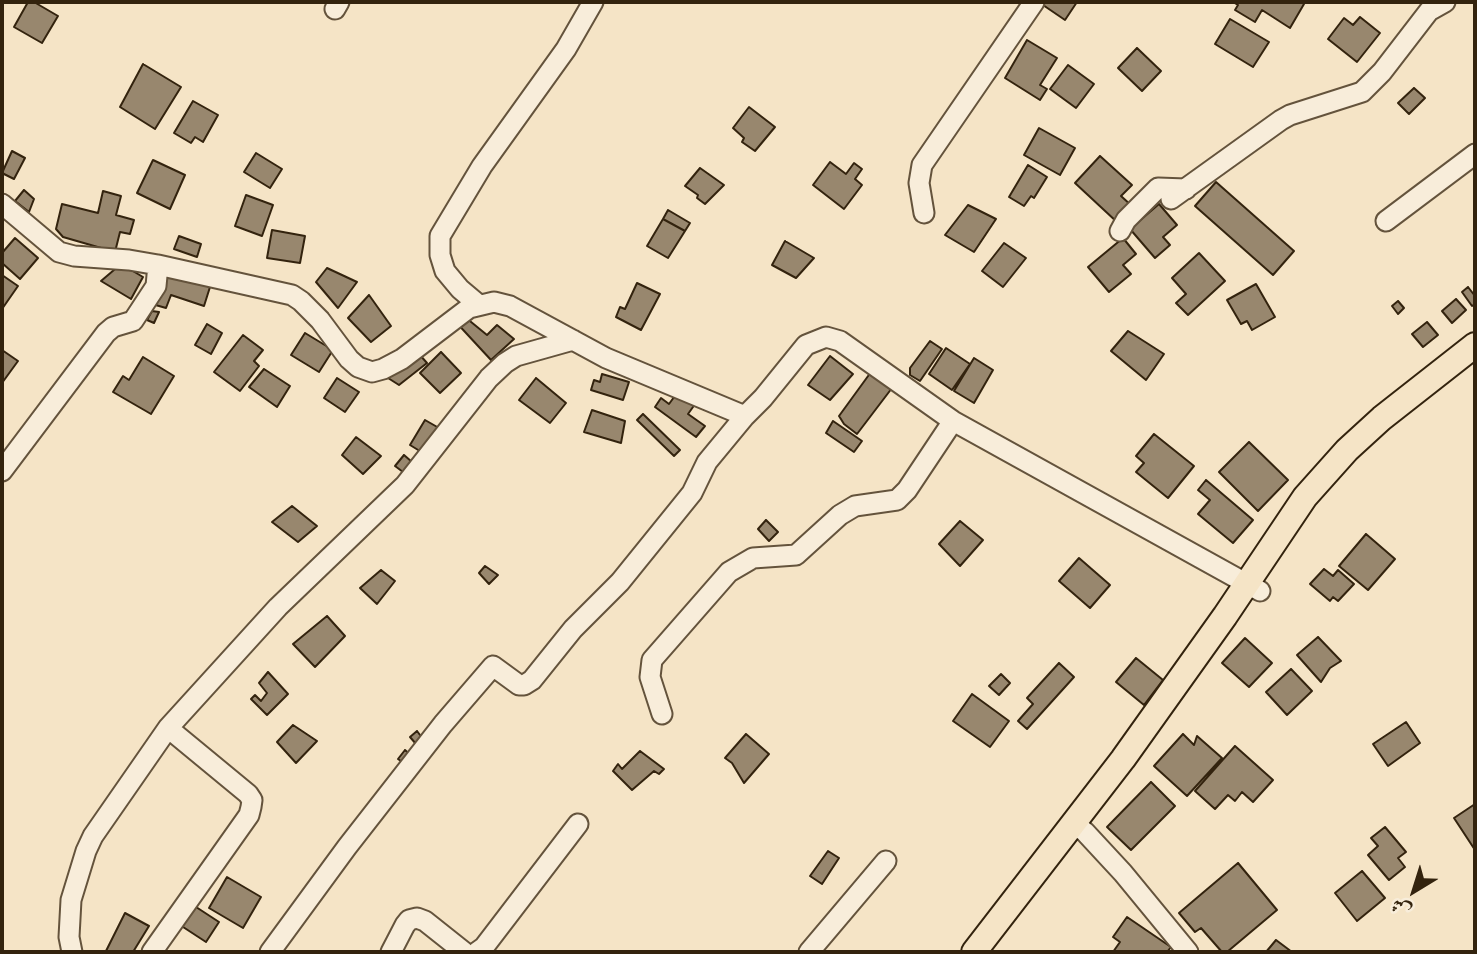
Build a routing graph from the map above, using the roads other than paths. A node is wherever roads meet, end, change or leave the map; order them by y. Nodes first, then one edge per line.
1 (593, 2) edge
2 (1034, 2) edge
3 (1444, 2) edge
4 (1475, 154) edge
5 (2, 204) edge
6 (924, 213) dead end
7 (1386, 221) dead end
8 (1120, 231) dead end
9 (158, 265) junction
10 (479, 305) junction
11 (573, 340) junction
12 (1475, 345) edge
13 (1475, 364) edge
14 (745, 415) junction
15 (953, 421) junction
16 (2, 471) edge
17 (1253, 587) junction
18 (662, 713) dead end
19 (168, 728) junction
20 (578, 824) dead end
21 (1079, 828) junction
22 (886, 860) dead end
23 (72, 952) edge
24 (152, 952) edge
25 (270, 952) edge
26 (391, 952) edge
27 (464, 952) edge
28 (477, 952) edge
29 (808, 952) edge
30 (974, 952) edge
31 (995, 952) edge
32 (1188, 952) edge

1 - 10 street
2 - 6 street
3 - 8 street
4 - 7 street
5 - 9 street
9 - 10 street
9 - 16 street
10 - 11 street
11 - 14 street
11 - 19 street
12 - 17 main road
13 - 17 main road
14 - 15 street
14 - 25 street
15 - 17 street
15 - 18 street
17 - 21 main road
19 - 23 street
19 - 24 street
20 - 28 street
21 - 30 main road
21 - 31 main road
21 - 32 street
22 - 29 street
26 - 27 street

